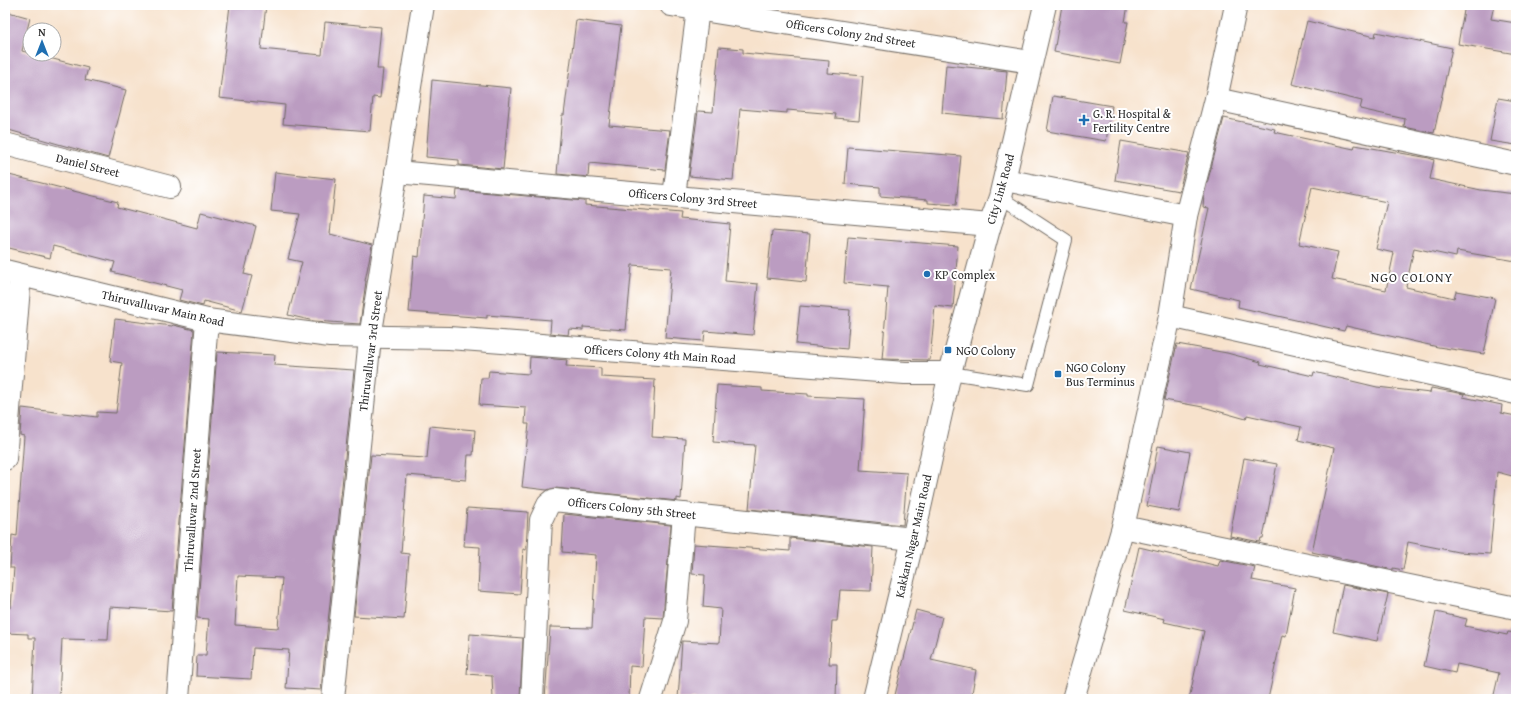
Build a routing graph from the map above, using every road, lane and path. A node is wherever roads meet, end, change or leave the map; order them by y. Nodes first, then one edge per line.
1 (423, 5) edge
2 (671, 5) edge
3 (1045, 5) edge
4 (1236, 5) edge
5 (698, 9) junction
6 (1031, 62) junction
7 (1216, 99) junction
8 (5, 144) edge
9 (1516, 164) edge
10 (396, 172) junction
11 (170, 187) dead end
12 (1002, 188) junction
13 (674, 196) junction
14 (1186, 216) junction
15 (990, 225) junction
16 (12, 273) edge
17 (1170, 316) junction
18 (207, 320) junction
19 (370, 338) junction
20 (950, 373) junction
21 (1516, 393) edge
22 (5, 458) edge
23 (684, 514) junction
24 (1123, 527) junction
25 (913, 539) junction
26 (1516, 608) edge
27 (178, 699) edge
28 (333, 699) edge
29 (532, 699) edge
30 (651, 699) edge
31 (874, 699) edge
32 (1072, 699) edge

1 - 10 street, Thiruvalluvar 3rd Street
2 - 5 street, Officers Colony 2nd Street
3 - 6 street, City Link Road
4 - 7 street
5 - 6 street, Officers Colony 2nd Street
5 - 13 street
6 - 12 street, City Link Road
7 - 9 street
7 - 14 street
8 - 11 street, Daniel Street
10 - 13 street, Officers Colony 3rd Street
10 - 19 street, Thiruvalluvar 3rd Street
12 - 14 street
12 - 15 street, City Link Road
12 - 20 lane
13 - 15 street, Officers Colony 3rd Street
14 - 17 street
15 - 20 street, City Link Road
16 - 18 street, Thiruvalluvar Main Road
16 - 22 street
17 - 21 street
17 - 24 street
18 - 19 street, Thiruvalluvar Main Road
18 - 27 street, Thiruvalluvar 2nd Street
19 - 20 street, Officers Colony 4th Main Road
19 - 28 street, Thiruvalluvar 3rd Street
20 - 25 street, Kakkan Nagar Main Road
23 - 25 street, Officers Colony 5th Street
23 - 29 street, Officers Colony 5th Street
23 - 30 street
24 - 26 street
24 - 32 street
25 - 31 street, Kakkan Nagar Main Road

